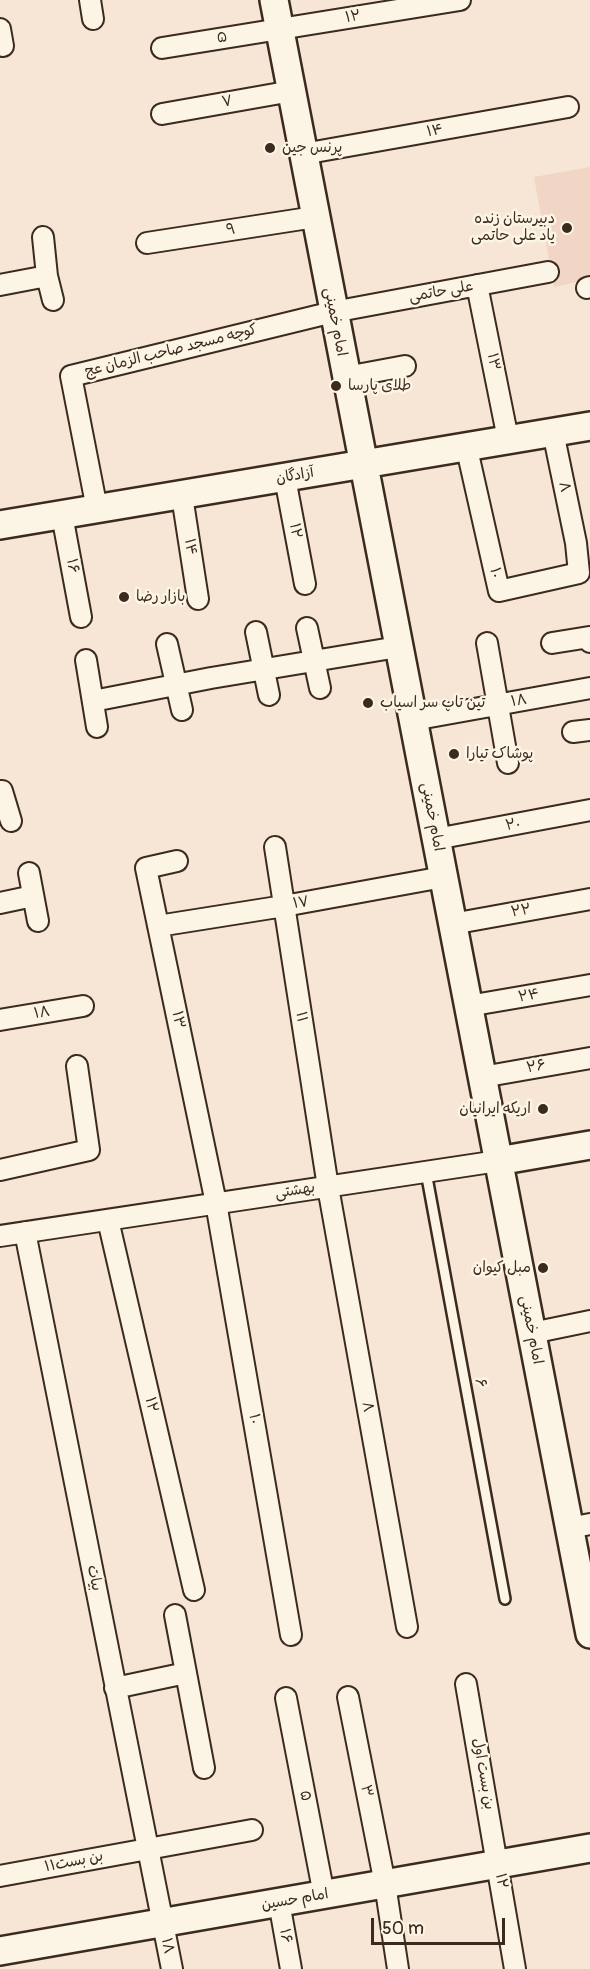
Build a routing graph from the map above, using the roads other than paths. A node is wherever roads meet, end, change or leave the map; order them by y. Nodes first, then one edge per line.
1 (274, 0) edge
2 (460, 0) edge
3 (281, 28) junction
4 (162, 48) dead end
5 (292, 90) junction
6 (567, 107) dead end
7 (162, 114) dead end
8 (303, 154) junction
9 (315, 217) junction
10 (43, 237) dead end
11 (147, 243) dead end
12 (548, 272) dead end
13 (47, 276) junction
14 (0, 285) edge
15 (477, 285) junction
16 (53, 300) dead end
17 (333, 312) junction
18 (405, 366) dead end
19 (346, 377) junction
20 (590, 426) edge
21 (553, 432) junction
22 (508, 439) junction
23 (466, 445) junction
24 (363, 465) junction
25 (285, 478) junction
26 (182, 495) junction
27 (97, 509) junction
28 (62, 515) junction
29 (0, 525) edge
30 (576, 543) joint
31 (305, 585) dead end
32 (198, 599) dead end
33 (81, 617) dead end
34 (307, 628) dead end
35 (256, 632) dead end
36 (590, 642) edge
37 (487, 643) dead end
38 (552, 643) dead end
39 (167, 644) dead end
40 (398, 647) junction
41 (86, 660) dead end
42 (314, 661) junction
43 (263, 669) junction
44 (176, 685) junction
45 (590, 687) edge
46 (320, 688) dead end
47 (269, 694) dead end
48 (93, 701) junction
49 (498, 704) junction
50 (182, 710) dead end
51 (413, 720) junction
52 (97, 727) dead end
53 (508, 763) dead end
54 (0, 791) edge
55 (590, 810) edge
56 (10, 821) dead end
57 (436, 839) junction
58 (275, 847) dead end
59 (177, 861) dead end
60 (29, 873) dead end
61 (443, 877) junction
62 (33, 897) junction
63 (590, 899) edge
64 (0, 903) edge
65 (284, 906) junction
66 (38, 921) dead end
67 (452, 924) junction
68 (158, 926) junction
69 (590, 985) edge
70 (83, 1006) dead end
71 (468, 1006) junction
72 (0, 1020) edge
73 (590, 1058) edge
74 (77, 1066) dead end
75 (482, 1077) junction
76 (590, 1145) edge
77 (498, 1161) junction
78 (0, 1170) edge
79 (426, 1172) junction
80 (328, 1186) junction
81 (216, 1203) junction
82 (108, 1220) junction
83 (25, 1232) junction
84 (0, 1236) edge
85 (590, 1321) edge
86 (532, 1333) junction
87 (580, 1526) edge
88 (195, 1590) dead end
89 (505, 1599) dead end
90 (175, 1615) dead end
91 (588, 1617) edge
92 (407, 1626) dead end
93 (291, 1635) dead end
94 (186, 1673) junction
95 (466, 1684) dead end
96 (116, 1688) junction
97 (348, 1697) dead end
98 (286, 1698) dead end
99 (204, 1768) dead end
100 (252, 1830) dead end
101 (148, 1848) junction
102 (590, 1848) edge
103 (499, 1864) junction
104 (0, 1876) edge
105 (385, 1884) junction
106 (324, 1894) junction
107 (279, 1902) junction
108 (162, 1923) junction
109 (0, 1951) edge
110 (172, 1969) edge
111 (291, 1969) edge
112 (398, 1969) edge
113 (515, 1969) edge

1 - 3 main road, امام خمینی
2 - 3 street, ۱۲
3 - 4 street, ۵
3 - 5 main road, امام خمینی
5 - 7 street, ۷
5 - 8 main road, امام خمینی
6 - 8 street, ۱۴
8 - 9 main road, امام خمینی
9 - 11 street, ۹
9 - 17 main road, امام خمینی
10 - 13 street
12 - 15 street, علی حاتمی
13 - 14 street
13 - 16 street
15 - 17 street, علی حاتمی
15 - 22 street, ۱۳
17 - 19 main road, امام خمینی
17 - 27 street, کوچه مسجد صاحب الزمان عج
18 - 19 street
19 - 24 main road, امام خمینی
20 - 21 main road, آزادگان
21 - 22 main road, آزادگان
21 - 30 street, ۸
22 - 23 main road, آزادگان
23 - 24 main road, آزادگان
23 - 30 street, ۱۰
24 - 25 main road, آزادگان
24 - 40 main road, امام خمینی
25 - 26 main road, آزادگان
25 - 31 street, ۱۲
26 - 27 main road, آزادگان
26 - 32 street, ۱۴
27 - 28 main road, آزادگان
28 - 29 main road, آزادگان
28 - 33 street, ۱۶
34 - 42 street
35 - 43 street
36 - 38 street
37 - 49 street
39 - 44 street
40 - 42 street
40 - 51 main road, امام خمینی
41 - 48 street
42 - 43 street
42 - 46 street
43 - 44 street
43 - 47 street
44 - 48 street
44 - 50 street
45 - 49 street, ۱۸
48 - 52 street
49 - 51 street, ۱۸
49 - 53 street
51 - 57 main road, امام خمینی
54 - 56 street
55 - 57 street, ۲۰
57 - 61 main road, امام خمینی
58 - 65 street, ۱۱
59 - 68 street, ۱۳
60 - 62 street
61 - 65 street, ۱۷
61 - 67 main road, امام خمینی
62 - 64 street
62 - 66 street
63 - 67 street, ۲۲
65 - 68 street, ۱۷
65 - 80 street, ۱۱
67 - 71 main road, امام خمینی
68 - 81 street, ۱۳
69 - 71 street, ۲۴
70 - 72 street, ۱۸
71 - 75 main road, امام خمینی
73 - 75 street, ۲۶
74 - 78 street
75 - 77 main road, امام خمینی
76 - 77 main road, بهشتی
77 - 79 street, بهشتی
77 - 86 main road, امام خمینی
79 - 80 street, بهشتی
79 - 89 lane, ۶
80 - 81 street, بهشتی
80 - 92 street, ۸
81 - 82 street, بهشتی
81 - 93 street, ۱۰
82 - 83 street, بهشتی
82 - 88 street, ۱۲
83 - 84 street, بهشتی
83 - 96 street, بیات
85 - 86 street
86 - 87 main road, امام خمینی
87 - 91 main road, امام خمینی
90 - 94 street
94 - 96 street
94 - 99 street
95 - 103 street, بن بست اول
96 - 101 street, بیات
97 - 105 street, ۳
98 - 106 street, ۵
100 - 101 street, بن بست۱۱
101 - 104 street, بن بست۱۱
101 - 108 street, بیات
102 - 103 main road, امام حسین
103 - 105 main road, امام حسین
103 - 113 street, ۱۲
105 - 106 main road, امام حسین
105 - 112 street
106 - 107 main road, امام حسین
107 - 108 main road, امام حسین
107 - 111 street, ۱۶
108 - 109 main road, امام حسین
108 - 110 street, ۱۸

